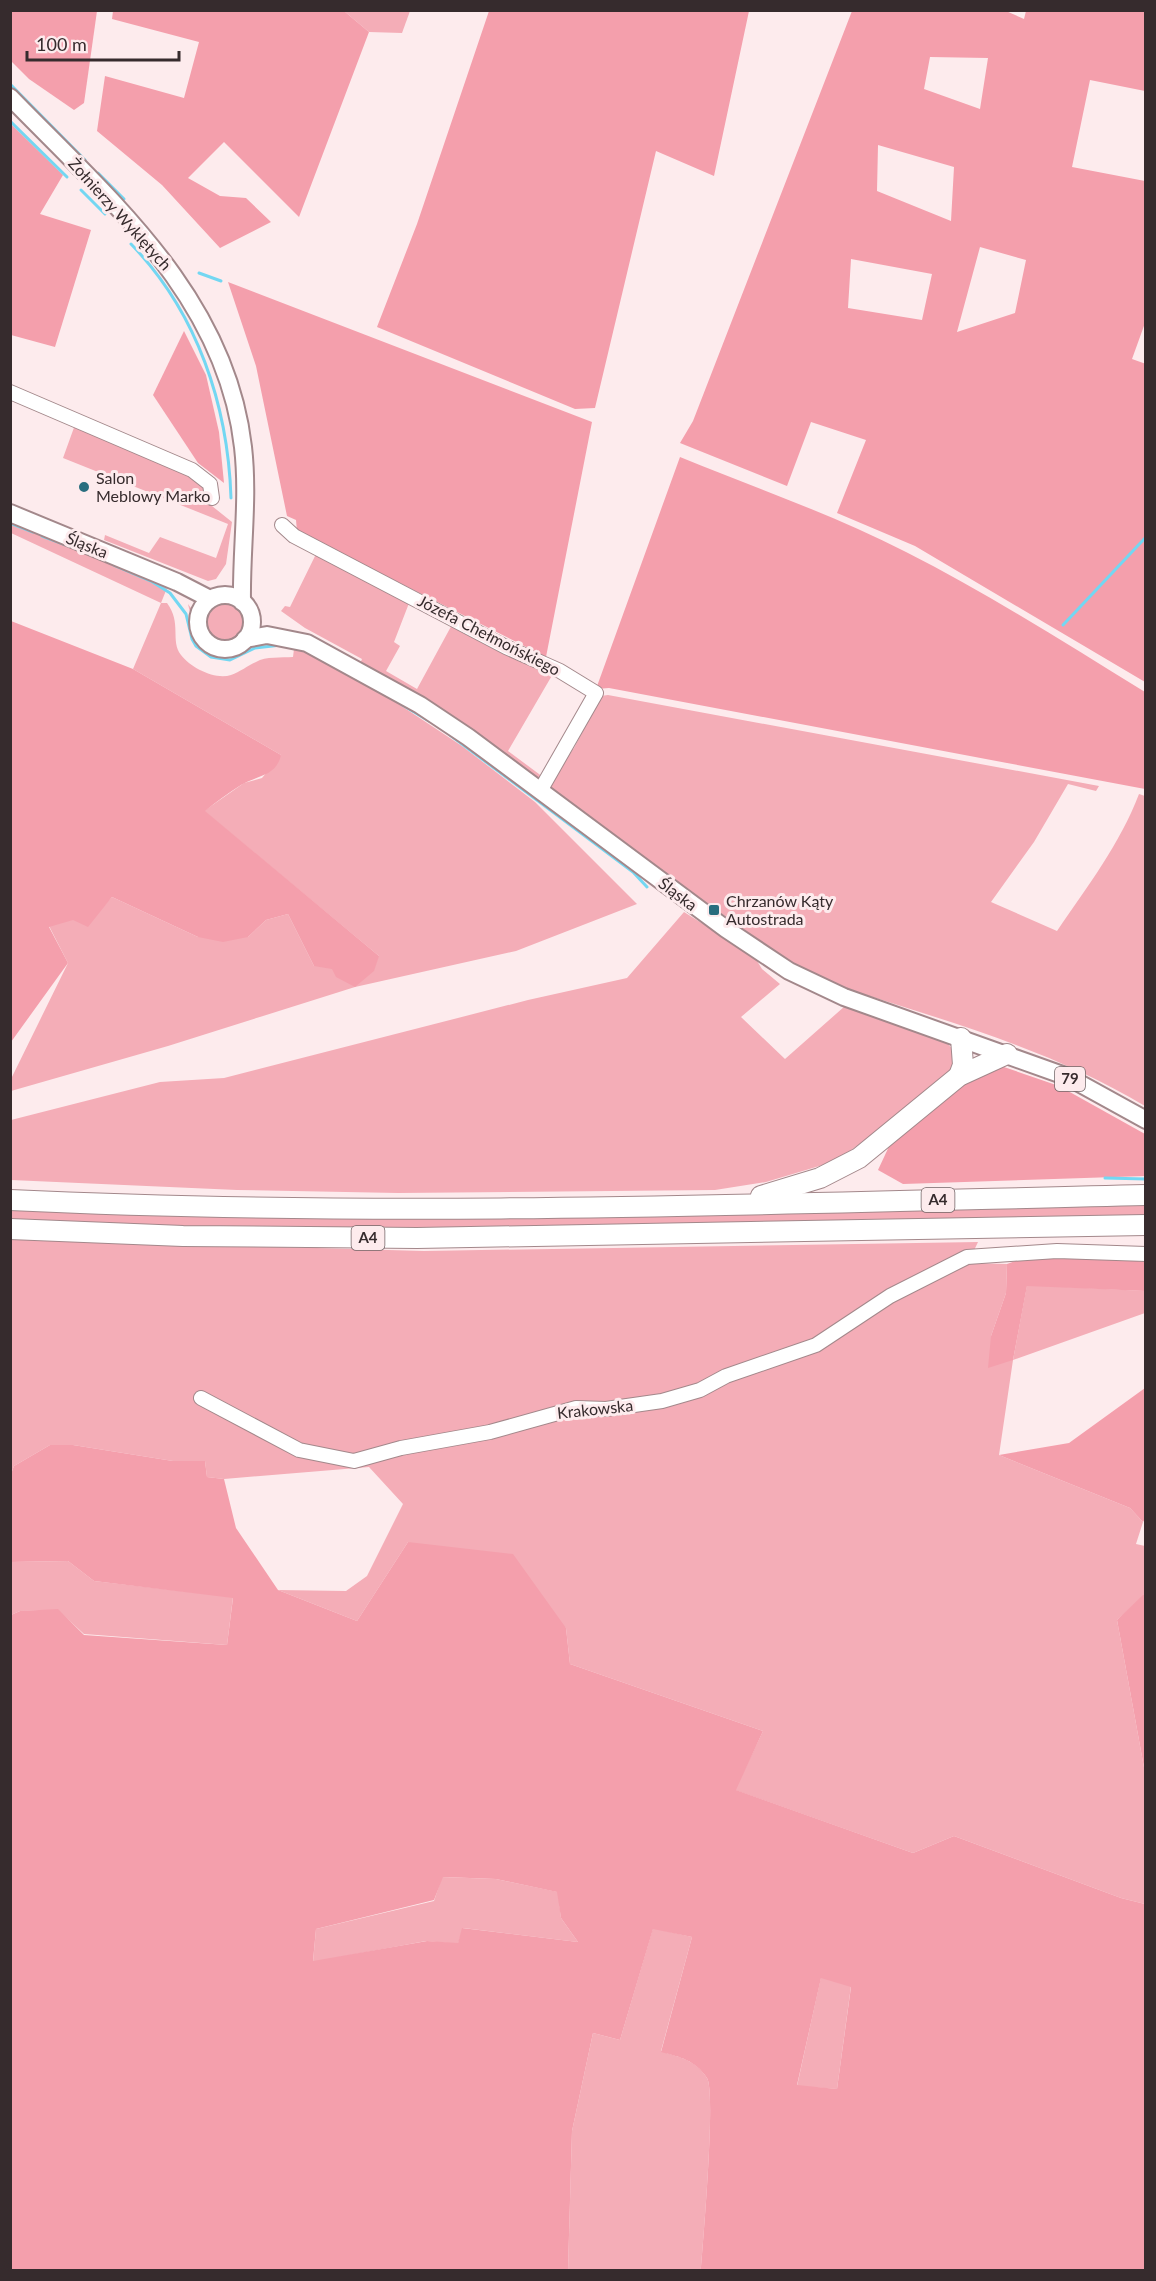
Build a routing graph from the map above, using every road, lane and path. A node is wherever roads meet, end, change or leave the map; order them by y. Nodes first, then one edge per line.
1 (10, 97) edge
2 (10, 392) edge
3 (212, 498) dead end
4 (10, 513) edge
5 (282, 525) dead end
6 (243, 555) junction
7 (163, 577) junction
8 (217, 597) junction
9 (243, 602) junction
10 (199, 616) junction
11 (252, 620) junction
12 (245, 639) junction
13 (307, 643) junction
14 (540, 791) junction
15 (961, 1038) junction
16 (1007, 1053) junction
17 (959, 1076) junction
18 (1146, 1120) edge
19 (1146, 1195) edge
20 (10, 1200) edge
21 (730, 1204) junction
22 (1146, 1225) edge
23 (1095, 1226) junction
24 (10, 1229) edge
25 (1146, 1233) edge
26 (1146, 1254) edge
27 (201, 1398) dead end

1 - 6 main road, Żołnierzy Wyklętych
2 - 3 street
4 - 7 main road, Śląska / 79
5 - 14 street, Józefa Chełmońskiego
6 - 8 main road, Żołnierzy Wyklętych
6 - 9 main road, Żołnierzy Wyklętych
7 - 8 main road, Śląska / 79
7 - 10 main road, Śląska / 79
8 - 9 main road, 79
8 - 10 main road
9 - 11 main road
10 - 12 main road, 79
11 - 12 main road
11 - 13 main road, Śląska / 79
12 - 13 main road, Śląska / 79
13 - 14 main road, Śląska / 79
14 - 15 main road, Śląska / 79
15 - 16 main road, Śląska / 79
15 - 17 highway
16 - 17 highway
16 - 18 main road, Śląska / 79
17 - 21 highway
19 - 21 highway, A4
20 - 21 highway, A4
22 - 23 highway, A4
23 - 24 highway, A4
23 - 25 highway
26 - 27 street, Krakowska

